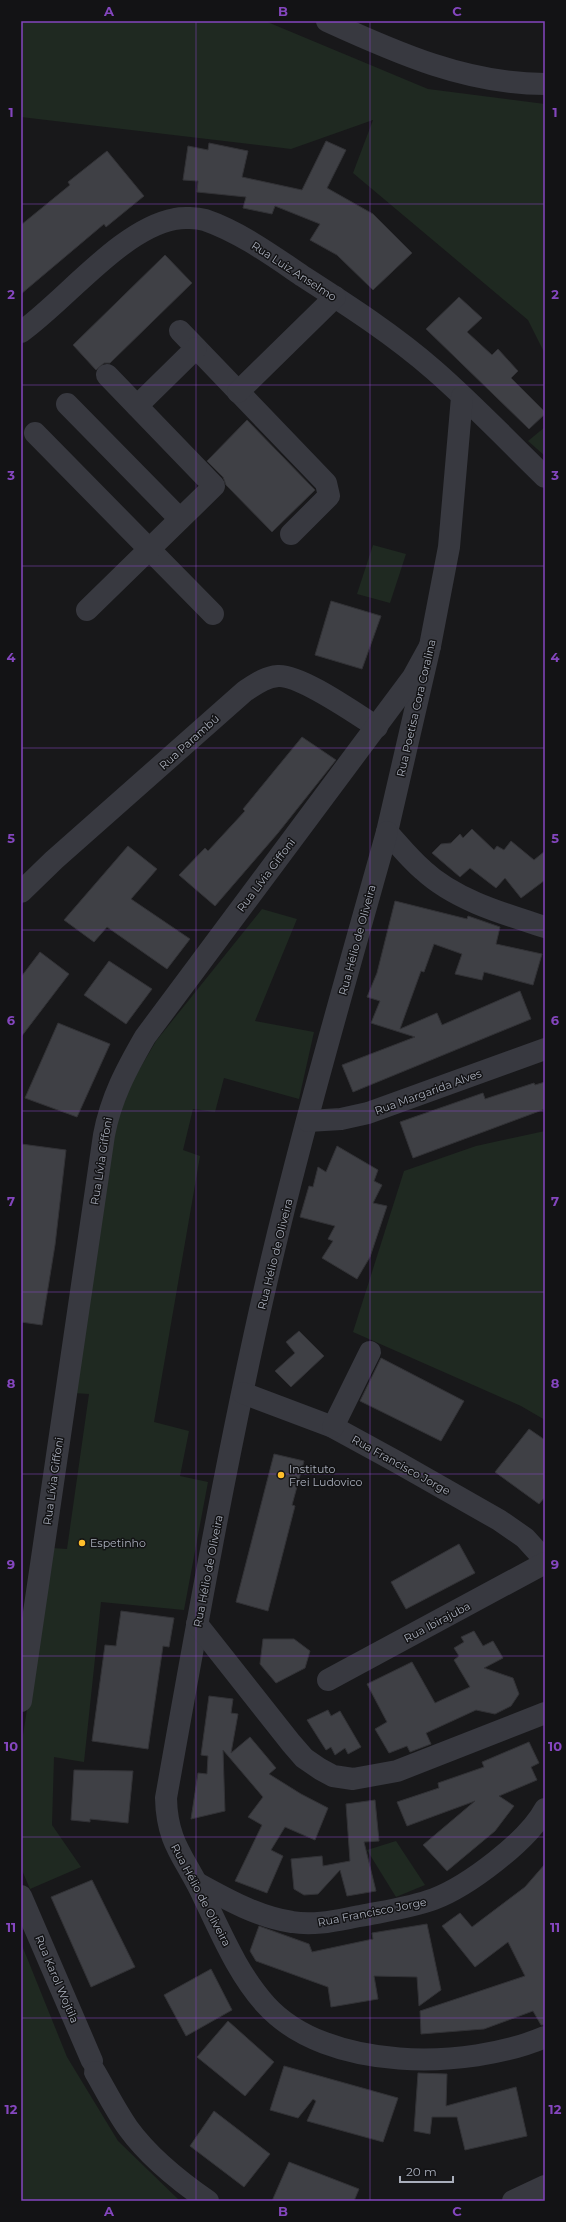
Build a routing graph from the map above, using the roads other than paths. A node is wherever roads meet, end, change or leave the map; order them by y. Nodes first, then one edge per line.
1 (327, 21) edge
2 (545, 84) edge
3 (335, 297) junction
4 (180, 331) dead end
5 (21, 332) edge
6 (196, 348) junction
7 (108, 375) dead end
8 (238, 392) junction
9 (462, 397) junction
10 (67, 404) dead end
11 (137, 406) junction
12 (36, 433) dead end
13 (545, 477) edge
14 (180, 519) junction
15 (291, 534) dead end
16 (148, 551) junction
17 (87, 610) dead end
18 (213, 614) dead end
19 (430, 646) junction
20 (377, 727) junction
21 (387, 832) junction
22 (21, 892) edge
23 (545, 927) edge
24 (545, 1049) edge
25 (308, 1121) junction
26 (370, 1352) dead end
27 (243, 1393) junction
28 (333, 1428) junction
29 (545, 1560) edge
30 (545, 1563) edge
31 (197, 1624) junction
32 (328, 1680) dead end
33 (21, 1701) edge
34 (545, 1713) edge
35 (545, 1809) edge
36 (197, 1883) junction
37 (21, 1896) edge
38 (545, 2037) edge
39 (545, 2186) edge
40 (208, 2201) edge
41 (513, 2201) edge

1 - 2 street
3 - 5 street, Rua Luiz Anselmo
3 - 8 street
3 - 9 street, Rua Luiz Anselmo
4 - 6 street
6 - 8 street
6 - 11 street
7 - 11 street
8 - 15 street
9 - 13 street, Rua Luiz Anselmo
9 - 19 street, Rua Poetisa Cora Coralina
10 - 14 street
11 - 14 street
12 - 16 street
14 - 16 street
16 - 17 street
16 - 18 street
19 - 20 street, Rua Lívia Giffoni
19 - 21 street, Rua Poetisa Cora Coralina
20 - 22 street, Rua Parambú
20 - 33 street, Rua Lívia Giffoni
21 - 23 street
21 - 25 street, Rua Hélio de Oliveira
24 - 25 street, Rua Margarida Alves
25 - 27 street, Rua Hélio de Oliveira
26 - 28 street
27 - 28 street, Rua Francisco Jorge
27 - 31 street, Rua Hélio de Oliveira
28 - 29 street, Rua Francisco Jorge
30 - 32 street, Rua Ibirajuba
31 - 34 street
31 - 36 street, Rua Hélio de Oliveira
35 - 36 street, Rua Francisco Jorge
36 - 38 street, Rua Hélio de Oliveira
37 - 40 street, Rua Karol Wojtila
39 - 41 street

